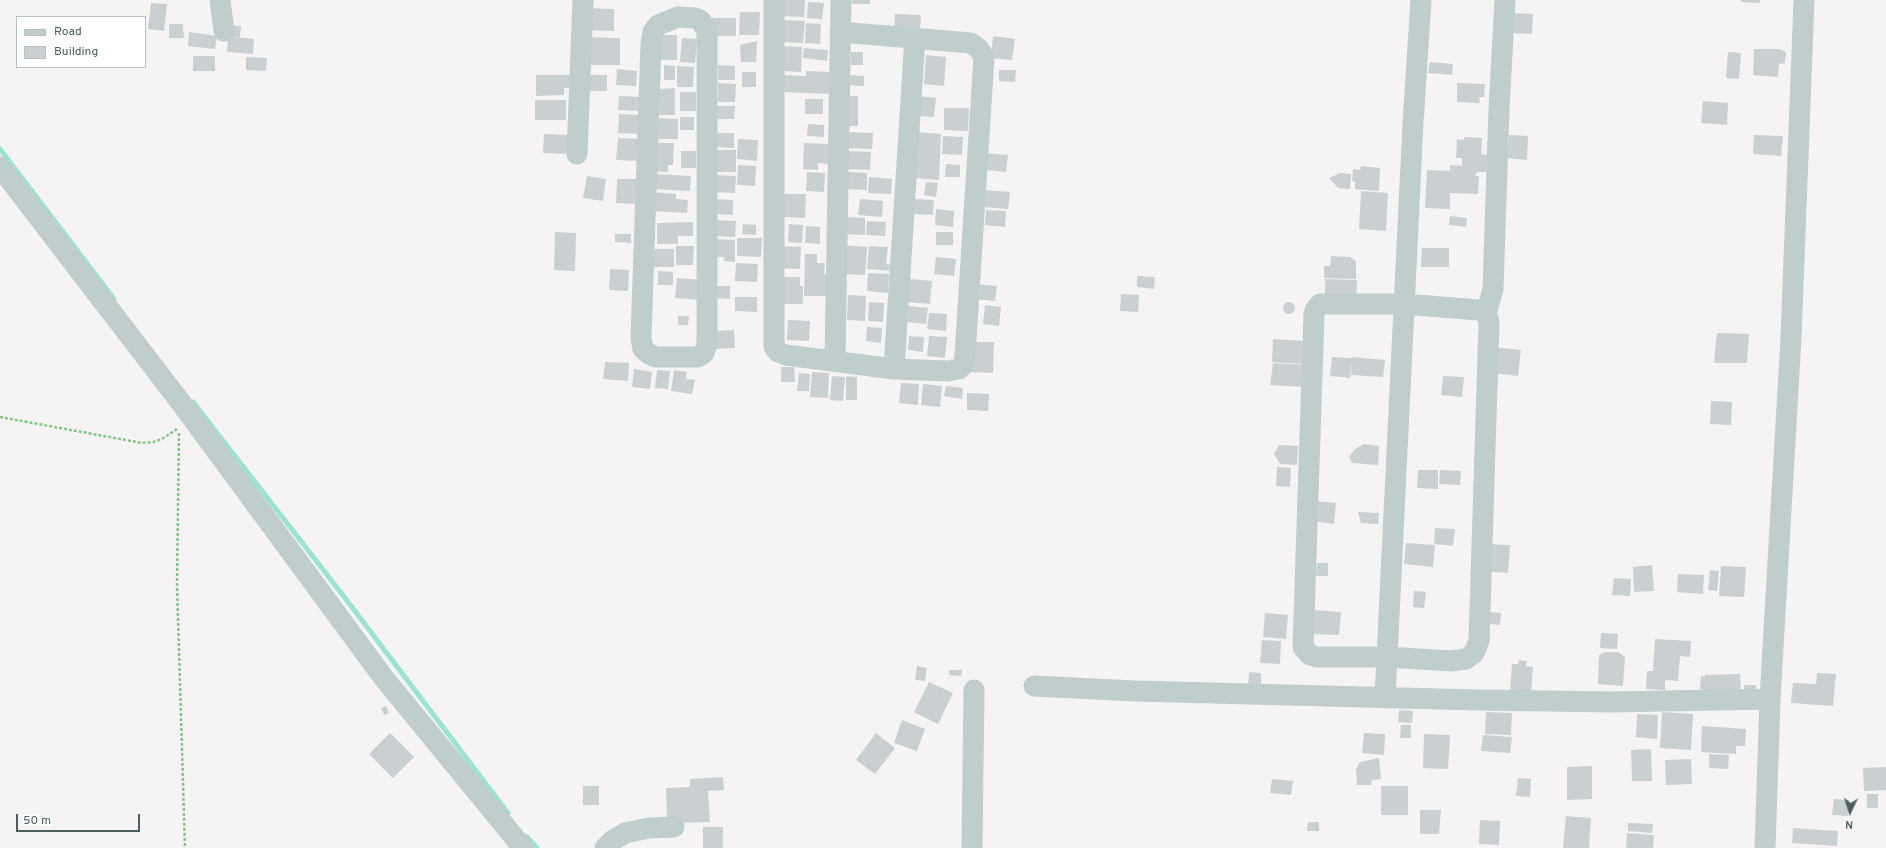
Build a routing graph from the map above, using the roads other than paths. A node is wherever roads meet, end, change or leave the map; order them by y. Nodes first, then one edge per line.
1 (220, 0) edge
2 (583, 0) edge
3 (774, 0) edge
4 (841, 0) edge
5 (1421, 0) edge
6 (1506, 0) edge
7 (1804, 0) edge
8 (678, 8) edge
9 (224, 31) dead end
10 (840, 32) junction
11 (915, 37) junction
12 (577, 154) dead end
13 (0, 167) edge
14 (1404, 304) junction
15 (1486, 314) junction
16 (835, 361) junction
17 (894, 368) junction
18 (1386, 657) junction
19 (1034, 686) dead end
20 (974, 690) dead end
21 (1385, 698) junction
22 (1770, 699) junction
23 (674, 828) dead end
24 (522, 848) edge
25 (605, 848) edge
26 (972, 848) edge
27 (1765, 848) edge

1 - 9 street
2 - 12 street
3 - 16 street
4 - 10 street
5 - 14 street
6 - 15 street
7 - 22 street
8 - 8 street
10 - 11 street
10 - 16 street
11 - 17 street
11 - 17 street
13 - 24 street
14 - 15 street
14 - 18 street
14 - 18 street
15 - 18 street
16 - 17 street
18 - 21 street
19 - 21 street
20 - 26 street
21 - 22 street
22 - 27 street
23 - 25 street

